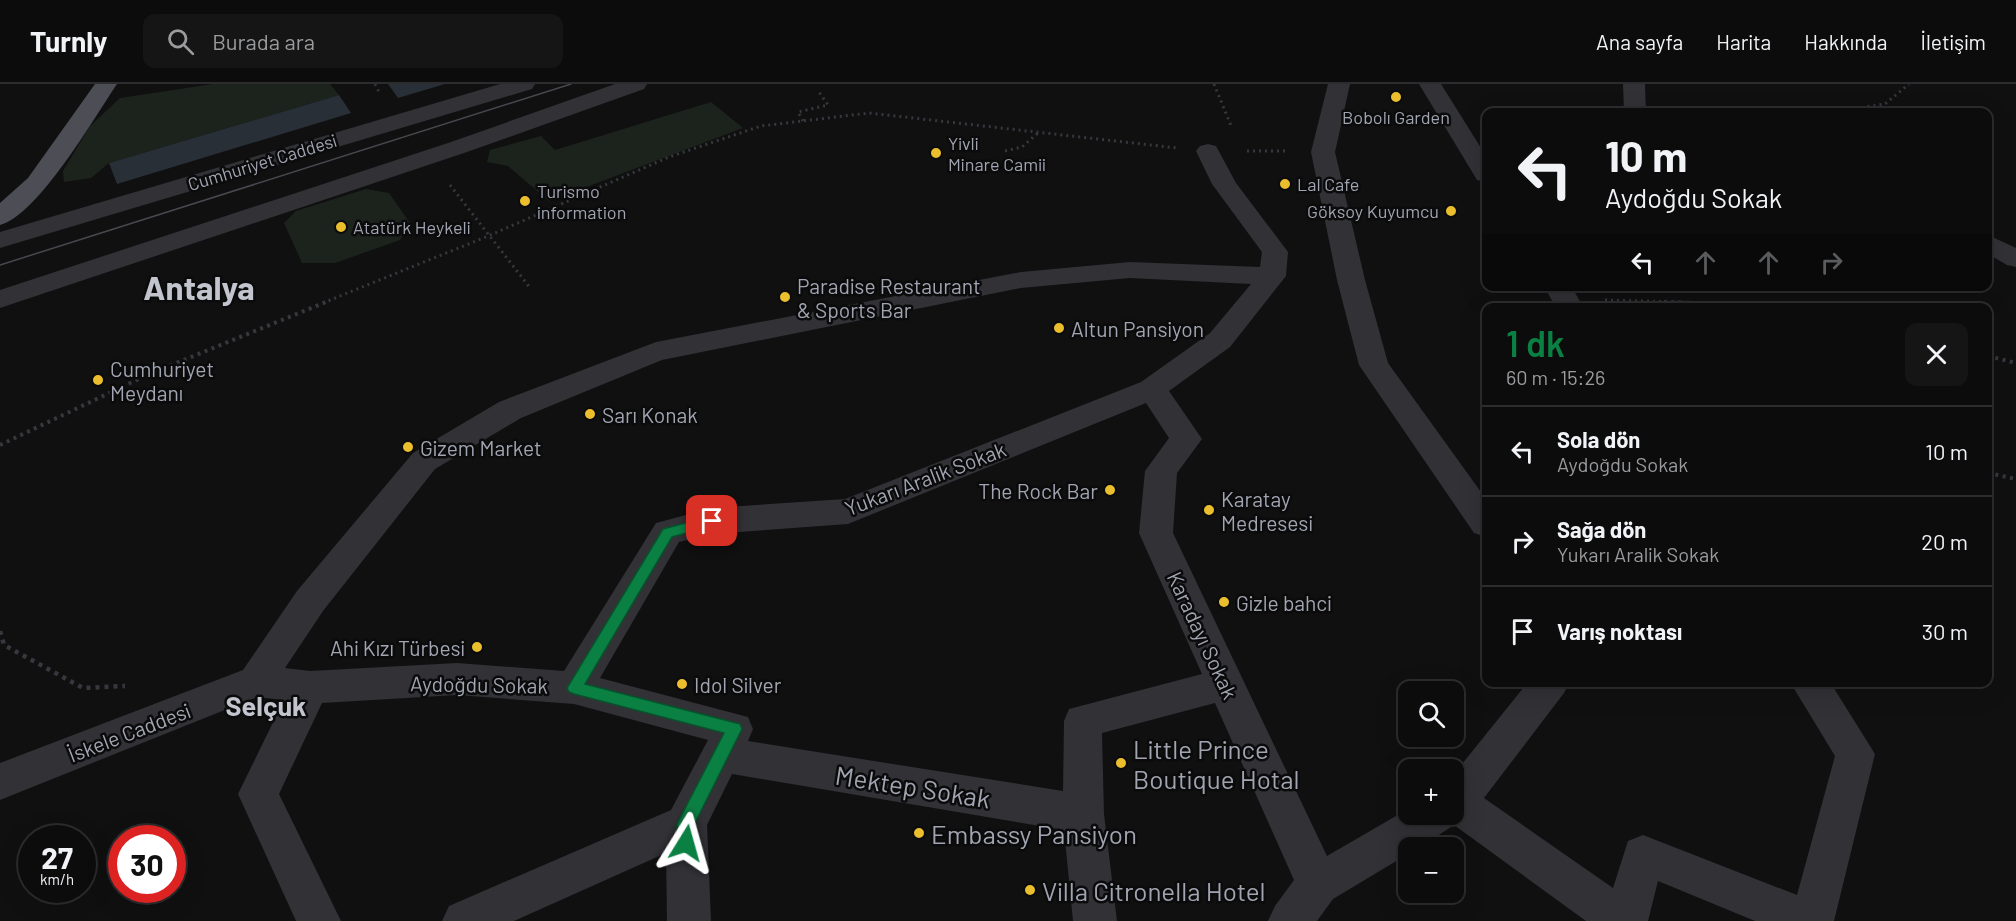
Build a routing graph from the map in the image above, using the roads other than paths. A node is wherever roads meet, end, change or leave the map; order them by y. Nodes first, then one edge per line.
1 (106, 84) edge
2 (524, 84) edge
3 (636, 84) edge
4 (1339, 84) edge
5 (1430, 84) edge
6 (1634, 84) edge
7 (1635, 108) edge
8 (1458, 129) junction
9 (1482, 131) edge
10 (1208, 151) road end
11 (1482, 168) edge
12 (0, 217) edge
13 (0, 240) edge
14 (1992, 245) edge
15 (2016, 259) edge
16 (1272, 276) junction
17 (0, 299) edge
18 (1152, 389) junction
19 (1482, 518) edge
20 (256, 681) junction
21 (1225, 684) junction
22 (309, 687) junction
23 (1547, 687) edge
24 (1812, 687) edge
25 (574, 688) junction
26 (720, 754) junction
27 (0, 782) edge
28 (1464, 791) edge
29 (1083, 814) junction
30 (1464, 817) edge
31 (686, 824) junction
32 (1420, 825) edge
33 (1318, 884) junction
34 (319, 921) edge
35 (464, 921) edge
36 (689, 921) edge
37 (1095, 921) edge
38 (1290, 921) edge
39 (1625, 921) edge
40 (1810, 921) edge

1 - 12 main road
2 - 13 street, Cumhuriyet Caddesi
3 - 17 street
4 - 19 street
5 - 8 street
6 - 7 street
8 - 9 street
8 - 11 street
10 - 16 street
14 - 15 street
16 - 18 street, Yukarı Aralik Sokak
16 - 20 street
18 - 21 street, Karadayı Sokak
18 - 25 street, Yukarı Aralik Sokak
20 - 22 street, Aydoğdu Sokak
20 - 27 street, İskele Caddesi
21 - 29 street
21 - 33 street, Karadayı Sokak
22 - 25 street, Aydoğdu Sokak
22 - 34 street
23 - 28 street
24 - 40 street
25 - 26 street, Aydoğdu Sokak
26 - 29 street, Mektep Sokak
26 - 31 street, Aydoğdu Sokak
29 - 37 street
30 - 39 street
31 - 35 street
31 - 36 street
32 - 33 street
33 - 38 street
39 - 40 street

